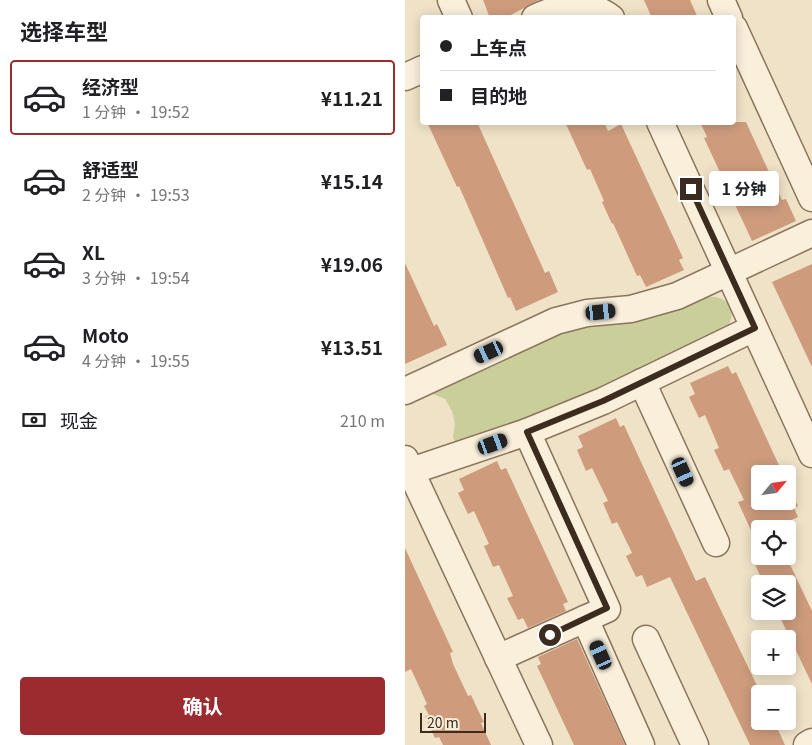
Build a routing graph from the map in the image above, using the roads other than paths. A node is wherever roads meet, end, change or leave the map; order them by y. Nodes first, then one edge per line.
1 (451, 0) edge
2 (721, 0) edge
3 (458, 15) edge
4 (541, 15) edge
5 (607, 15) edge
6 (728, 15) edge
7 (736, 32) edge
8 (661, 125) edge
9 (812, 198) edge
10 (812, 233) edge
11 (729, 272) junction
12 (755, 328) junction
13 (642, 382) junction
14 (405, 391) edge
15 (527, 432) junction
16 (812, 454) edge
17 (408, 465) edge
18 (716, 543) dead end
19 (585, 619) junction
20 (646, 639) dead end
21 (498, 658) junction
22 (812, 742) edge
23 (539, 745) edge
24 (641, 745) edge
25 (695, 745) edge
26 (807, 745) edge

1 - 3 lane
2 - 6 lane
4 - 5 lane
7 - 9 lane
8 - 11 lane
10 - 11 lane
11 - 12 lane
11 - 14 lane
12 - 13 lane
12 - 16 lane
13 - 15 lane
13 - 18 lane
15 - 17 lane
15 - 19 lane
17 - 21 lane
19 - 21 lane
19 - 24 lane
20 - 25 lane
21 - 23 lane
22 - 26 lane

